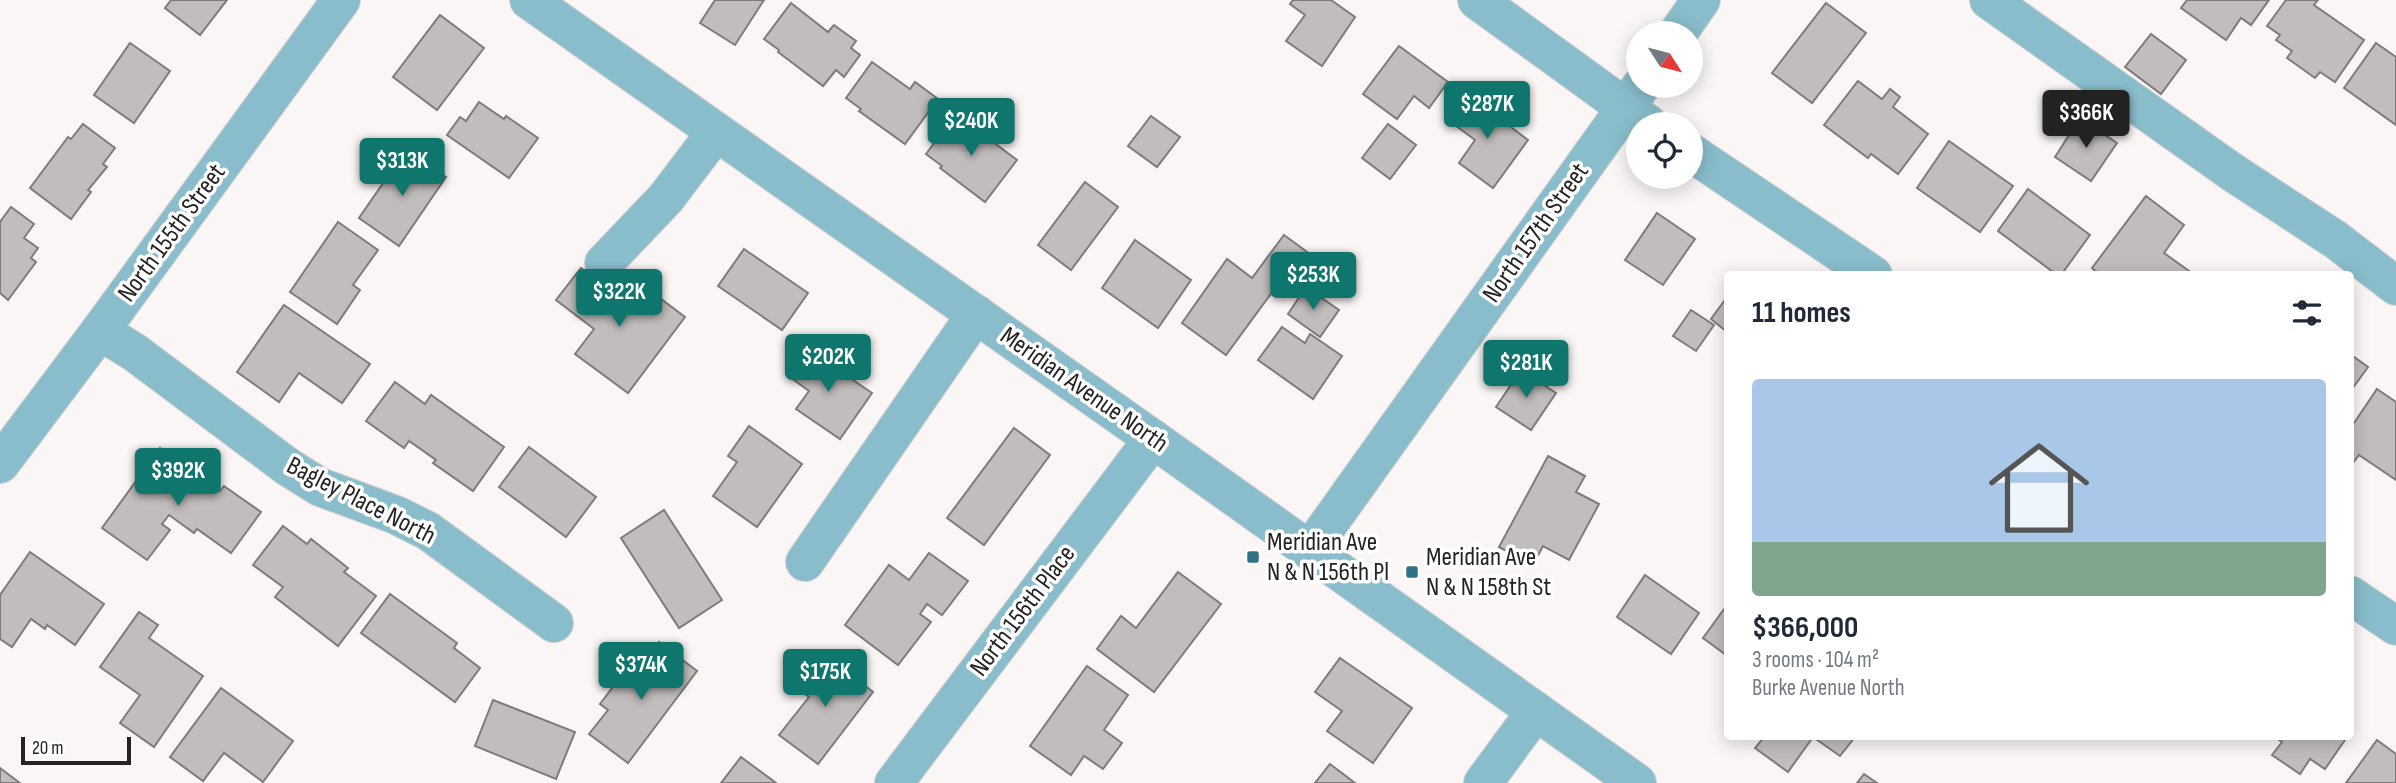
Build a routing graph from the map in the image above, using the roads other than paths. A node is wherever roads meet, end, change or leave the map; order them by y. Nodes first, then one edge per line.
1 (341, 0) edge
2 (529, 0) edge
3 (1477, 0) edge
4 (1701, 0) edge
5 (1989, 0) edge
6 (1686, 21) edge
7 (1638, 106) edge
8 (716, 132) junction
9 (1703, 161) edge
10 (604, 263) dead end
11 (1867, 271) edge
12 (2396, 286) edge
13 (976, 314) junction
14 (100, 331) junction
15 (1153, 439) junction
16 (0, 464) edge
17 (1310, 551) junction
18 (805, 562) dead end
19 (2354, 598) edge
20 (554, 623) dead end
21 (2396, 626) edge
22 (1536, 711) junction
23 (894, 783) edge
24 (1483, 783) edge
25 (1637, 783) edge

1 - 14 street, North 155th Street
2 - 8 street, Meridian Avenue North
3 - 7 street
4 - 6 street
5 - 12 street
7 - 17 street, North 157th Street
8 - 10 street
8 - 13 street, Meridian Avenue North
9 - 11 street
13 - 15 street, Meridian Avenue North
13 - 18 street
14 - 16 street, North 155th Street
14 - 20 street, Bagley Place North
15 - 17 street, Meridian Avenue North
15 - 23 street, North 156th Place
17 - 22 street, Meridian Avenue North
19 - 21 street
22 - 24 street
22 - 25 street, Meridian Avenue North

